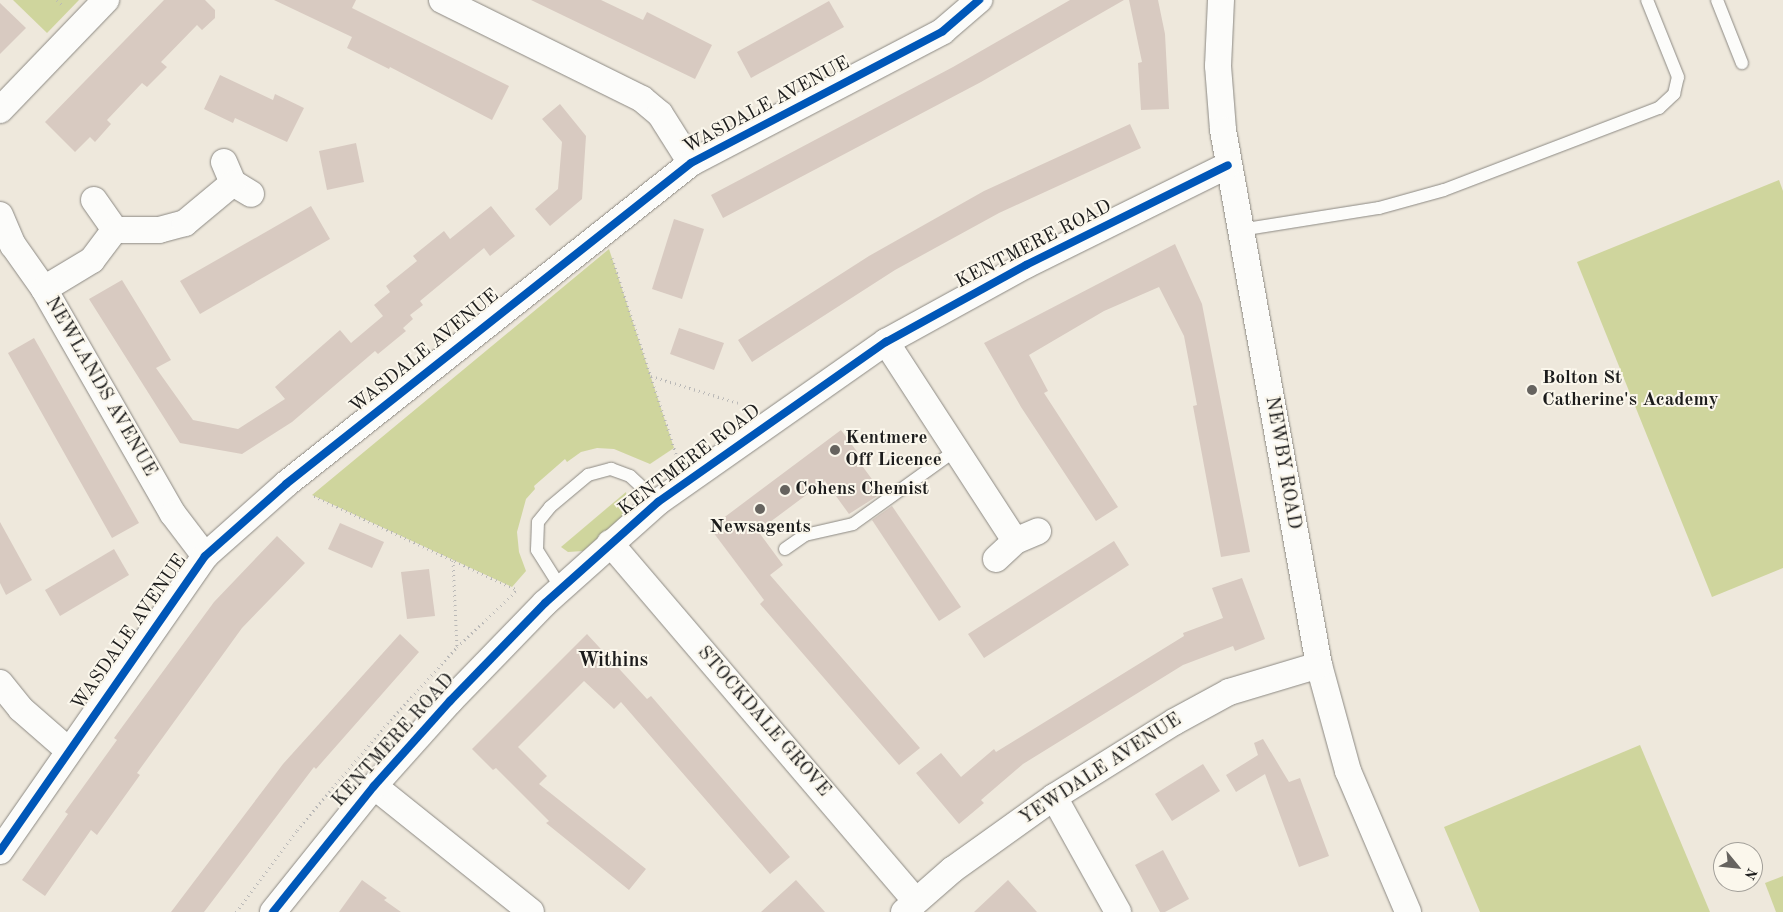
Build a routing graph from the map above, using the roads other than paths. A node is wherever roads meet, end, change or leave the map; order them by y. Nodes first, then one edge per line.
1 (106, 0) edge
2 (442, 0) edge
3 (979, 0) edge
4 (1221, 0) edge
5 (1647, 0) edge
6 (1717, 0) edge
7 (1742, 63) dead end
8 (0, 110) edge
9 (691, 163) junction
10 (1228, 165) junction
11 (236, 180) dead end
12 (94, 200) dead end
13 (0, 216) edge
14 (114, 230) junction
15 (1240, 230) junction
16 (6, 248) edge
17 (44, 290) junction
18 (886, 342) junction
19 (956, 450) junction
20 (658, 502) junction
21 (610, 543) junction
22 (785, 549) dead end
23 (205, 556) junction
24 (996, 559) dead end
25 (553, 595) junction
26 (1319, 665) junction
27 (0, 683) edge
28 (68, 750) junction
29 (374, 786) junction
30 (1054, 798) junction
31 (0, 851) edge
32 (909, 906) edge
33 (273, 912) edge
34 (531, 912) edge
35 (1118, 912) edge
36 (1408, 912) edge

1 - 8 street
2 - 9 street
3 - 9 street, WASDALE AVENUE
4 - 10 street, NEWBY ROAD
5 - 15 lane
6 - 7 lane
9 - 23 street, WASDALE AVENUE
10 - 15 street, NEWBY ROAD
10 - 18 street, KENTMERE ROAD
11 - 14 street
12 - 14 street
13 - 16 street, NEWLANDS AVENUE
14 - 17 street
15 - 26 street, NEWBY ROAD
16 - 17 street, NEWLANDS AVENUE
17 - 23 street, NEWLANDS AVENUE
18 - 19 street
18 - 20 street, KENTMERE ROAD
19 - 22 lane
19 - 24 street
20 - 21 street, KENTMERE ROAD
20 - 25 lane
21 - 25 street, KENTMERE ROAD
21 - 32 street, STOCKDALE GROVE
23 - 28 street, WASDALE AVENUE
25 - 29 street, KENTMERE ROAD
26 - 30 street, YEWDALE AVENUE
26 - 36 street, NEWBY ROAD
27 - 28 street
28 - 31 street, WASDALE AVENUE
29 - 33 street, KENTMERE ROAD
29 - 34 street
30 - 32 street, YEWDALE AVENUE
30 - 35 street

